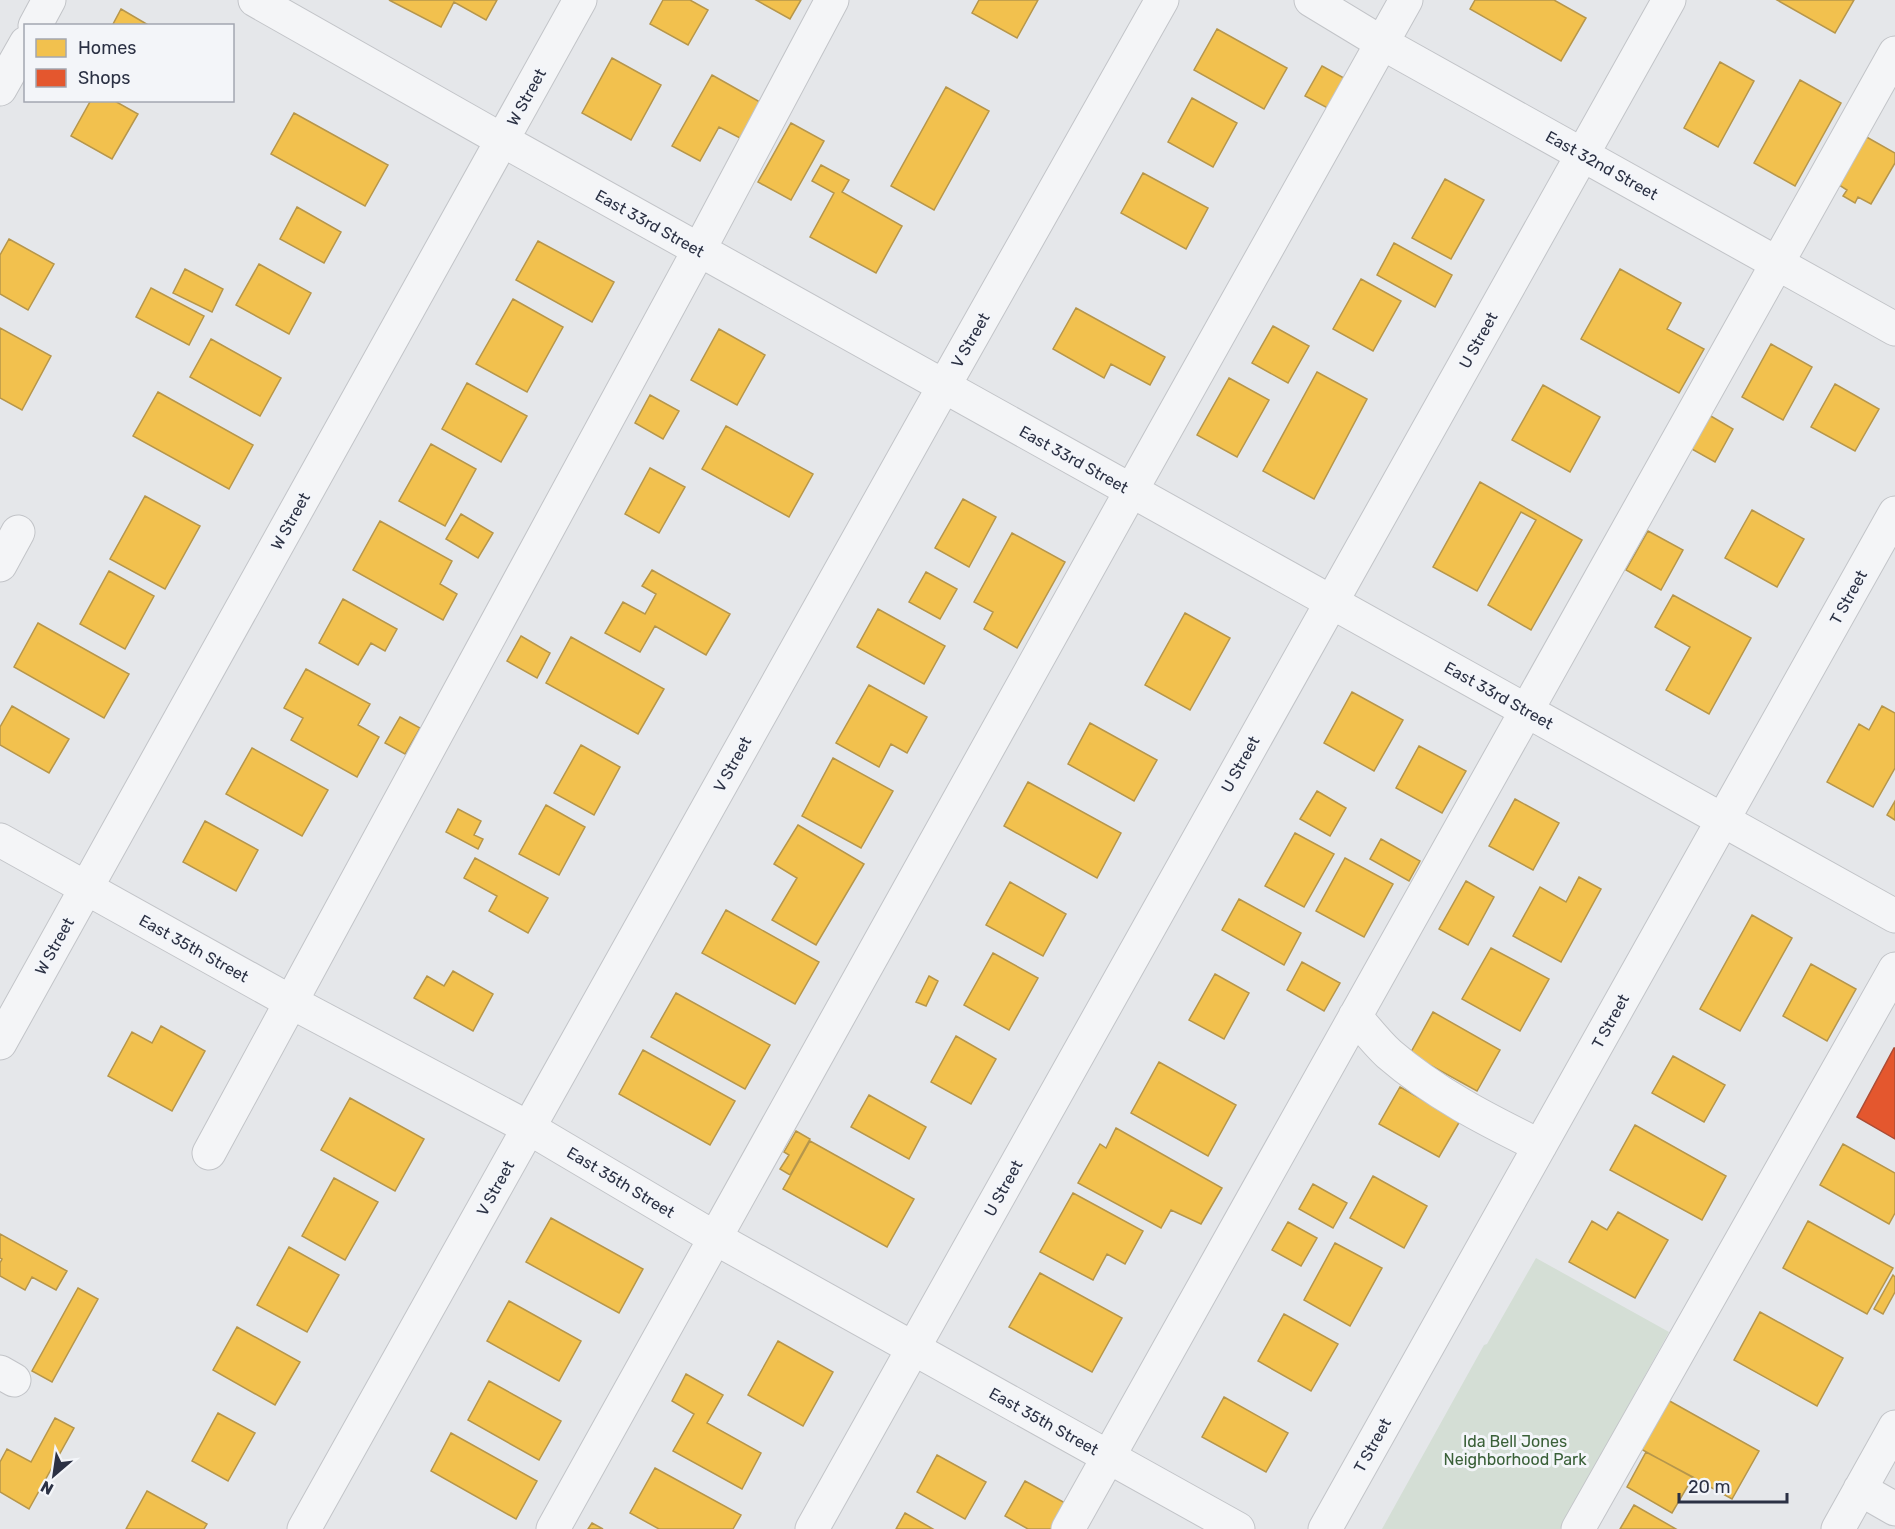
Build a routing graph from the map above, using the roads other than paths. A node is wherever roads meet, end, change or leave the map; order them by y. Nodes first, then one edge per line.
1 (49, 0) edge
2 (255, 0) edge
3 (580, 0) edge
4 (832, 0) edge
5 (1162, 0) edge
6 (1311, 0) edge
7 (1406, 0) edge
8 (1669, 0) edge
9 (304, 11) edge
10 (36, 24) edge
11 (1382, 43) junction
12 (24, 47) edge
13 (1895, 53) edge
14 (0, 89) edge
15 (502, 140) junction
16 (1583, 154) junction
17 (699, 250) junction
18 (1777, 263) junction
19 (1895, 329) edge
20 (944, 386) junction
21 (1131, 491) junction
22 (1895, 513) edge
23 (18, 532) dead end
24 (0, 565) edge
25 (1331, 602) junction
26 (1526, 710) junction
27 (1723, 820) junction
28 (0, 840) edge
29 (86, 888) junction
30 (1895, 916) edge
31 (1895, 969) edge
32 (291, 1002) junction
33 (1355, 1016) junction
34 (0, 1043) edge
35 (529, 1128) junction
36 (1540, 1146) junction
37 (209, 1153) dead end
38 (715, 1238) junction
39 (913, 1348) junction
40 (1894, 1432) edge
41 (1108, 1457) junction
42 (1860, 1490) junction
43 (1895, 1509) edge
44 (304, 1529) edge
45 (553, 1529) edge
46 (812, 1529) edge
47 (1068, 1529) edge
48 (1238, 1529) edge
49 (1325, 1529) edge
50 (1578, 1529) edge
51 (1838, 1529) edge

1 - 10 street
2 - 9 street, East 33rd Street
3 - 15 street, W Street
4 - 17 street
5 - 20 street, V Street
6 - 11 street, East 32nd Street
7 - 11 street
8 - 16 street, U Street
9 - 15 street, East 33rd Street
11 - 16 street, East 32nd Street
11 - 21 street
12 - 14 street
13 - 18 street
15 - 17 street, East 33rd Street
15 - 29 street, W Street
16 - 18 street, East 32nd Street
16 - 25 street, U Street
17 - 20 street, East 33rd Street
17 - 32 street
18 - 19 street, East 32nd Street
18 - 26 street
20 - 21 street, East 33rd Street
20 - 35 street, V Street
21 - 25 street, East 33rd Street
21 - 38 street
22 - 27 street, T Street
23 - 24 street
25 - 26 street, East 33rd Street
25 - 39 street, U Street
26 - 27 street, East 33rd Street
26 - 33 street
27 - 30 street, East 33rd Street
27 - 36 street, T Street
28 - 29 street, East 35th Street
29 - 32 street, East 35th Street
29 - 34 street, W Street
31 - 50 street
32 - 35 street, East 35th Street
32 - 37 street
33 - 36 street
33 - 41 street
35 - 38 street, East 35th Street
35 - 44 street, V Street
36 - 49 street, T Street
38 - 39 street, East 35th Street
38 - 45 street
39 - 41 street, East 35th Street
39 - 46 street, U Street
40 - 42 street
41 - 47 street
41 - 48 street, East 35th Street
42 - 43 street
42 - 51 street

